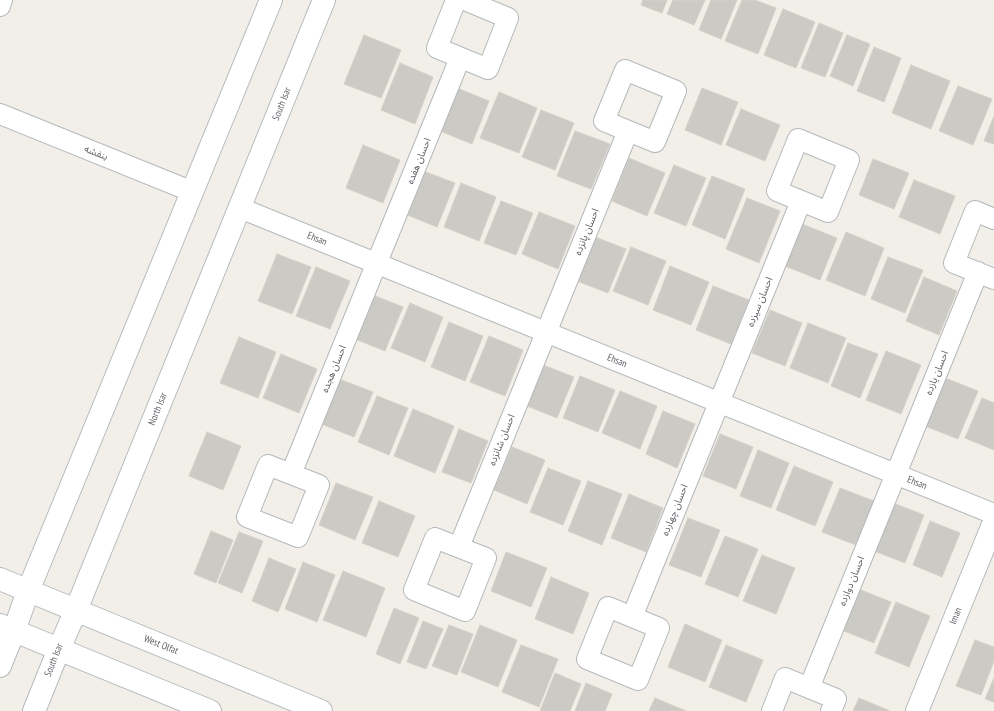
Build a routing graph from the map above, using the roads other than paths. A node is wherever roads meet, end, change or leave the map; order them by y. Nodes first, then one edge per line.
1 (2, 0) edge
2 (271, 0) edge
3 (324, 0) edge
4 (456, 0) edge
5 (465, 0) edge
6 (0, 6) edge
7 (460, 58) junction
8 (0, 114) edge
9 (628, 131) dead end
10 (193, 192) junction
11 (801, 200) dead end
12 (240, 208) junction
13 (994, 219) edge
14 (377, 264) junction
15 (986, 276) edge
16 (546, 332) junction
17 (719, 402) junction
18 (291, 474) dead end
19 (896, 474) junction
20 (994, 514) edge
21 (994, 522) edge
22 (459, 547) dead end
23 (0, 579) edge
24 (28, 591) junction
25 (76, 610) junction
26 (632, 617) dead end
27 (7, 628) edge
28 (59, 649) junction
29 (0, 666) edge
30 (809, 688) junction
31 (34, 711) edge
32 (210, 711) edge
33 (321, 711) edge
34 (772, 711) edge
35 (831, 711) edge
36 (917, 711) edge

1 - 6 street
2 - 10 main road
3 - 12 main road, South Isar
4 - 7 street
5 - 7 street
7 - 14 street, احسان هفده
8 - 10 street, بنفشه
9 - 16 street, احسان پانزده
10 - 24 main road
11 - 17 street, احسان سیزده
12 - 14 street, Ehsan
12 - 25 main road, North Isar
13 - 15 street
14 - 16 street, Ehsan
14 - 18 street, احسان هجده
15 - 19 street, احسان یازده
16 - 17 street, Ehsan
16 - 22 street, احسان شانزده
17 - 19 street, Ehsan
17 - 26 street, احسان چهارده
19 - 20 street, Ehsan
19 - 30 street, احسان دوازده
21 - 36 main road, Iman
23 - 24 main road, West Olfat
24 - 25 main road, West Olfat
24 - 27 main road
25 - 28 main road, South Isar
25 - 33 main road, West Olfat
27 - 28 main road
27 - 29 main road
28 - 31 main road, South Isar
28 - 32 main road
30 - 34 street
30 - 35 street

